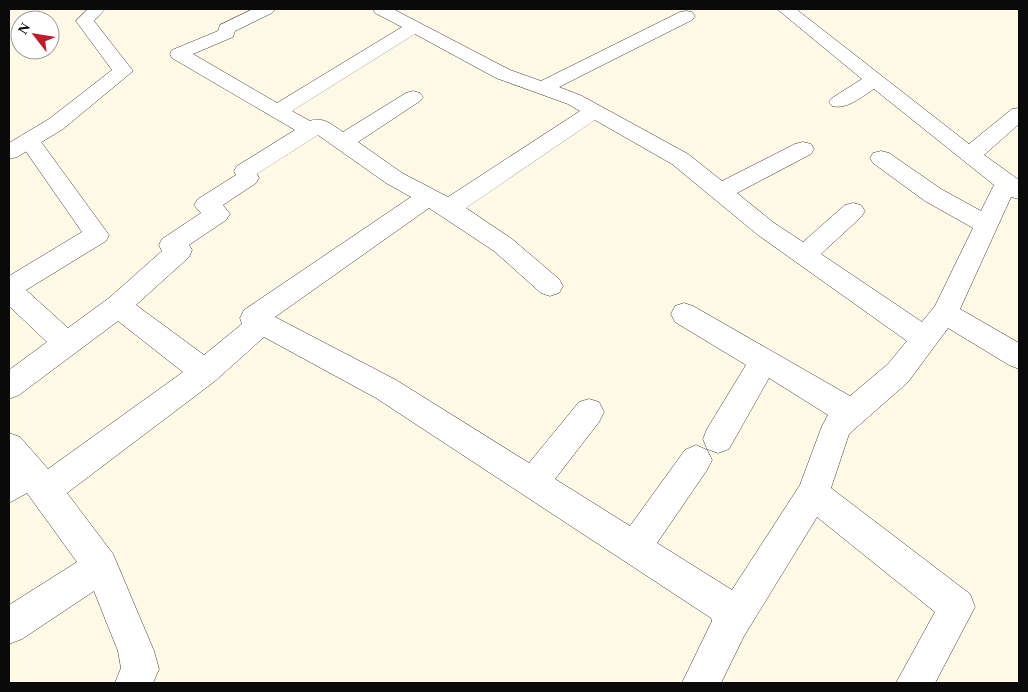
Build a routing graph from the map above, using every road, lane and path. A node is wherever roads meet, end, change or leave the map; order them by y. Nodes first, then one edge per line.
1 (96, 9) edge
2 (266, 9) edge
3 (381, 9) edge
4 (786, 9) edge
5 (686, 16) dead end
6 (415, 26) junction
7 (875, 80) junction
8 (543, 88) junction
9 (413, 97) dead end
10 (839, 102) dead end
11 (278, 111) junction
12 (594, 111) junction
13 (1019, 114) edge
14 (310, 130) junction
15 (29, 140) junction
16 (343, 142) junction
17 (803, 149) dead end
18 (9, 152) edge
19 (970, 155) junction
20 (881, 158) dead end
21 (1013, 187) edge
22 (720, 192) junction
23 (439, 202) junction
24 (853, 211) dead end
25 (987, 224) junction
26 (804, 256) junction
27 (550, 286) dead end
28 (9, 289) edge
29 (118, 306) junction
30 (945, 313) junction
31 (684, 314) dead end
32 (262, 323) junction
33 (924, 339) junction
34 (67, 344) junction
35 (1019, 357) edge
36 (764, 361) junction
37 (205, 372) junction
38 (9, 386) edge
39 (589, 412) dead end
40 (852, 413) junction
41 (9, 447) edge
42 (28, 483) edge
43 (533, 483) junction
44 (813, 494) junction
45 (634, 548) junction
46 (101, 566) junction
47 (731, 623) junction
48 (9, 626) edge
49 (133, 683) edge
50 (701, 683) edge
51 (915, 683) edge

1 - 15 street
2 - 11 street
3 - 6 street
4 - 7 street
5 - 8 street
6 - 8 street
6 - 11 street
7 - 10 street
7 - 19 street
8 - 12 street
9 - 16 street
11 - 14 street
12 - 22 street
12 - 23 street
13 - 19 street
14 - 16 street
14 - 29 street
15 - 18 street
15 - 28 street
16 - 23 street
17 - 22 street
19 - 21 street
20 - 25 street
21 - 25 street
22 - 26 street
23 - 27 street
23 - 32 street
24 - 26 street
25 - 30 street
26 - 33 street
28 - 34 street
29 - 34 street
29 - 37 street
30 - 33 street
30 - 35 street
31 - 36 street
32 - 37 street
32 - 43 street
33 - 40 street
34 - 38 street
36 - 40 street
36 - 45 street
37 - 42 street
39 - 43 street
40 - 44 street
41 - 42 street
42 - 46 street
43 - 45 street
44 - 47 street
44 - 51 street
45 - 47 street
46 - 48 street
46 - 49 street
47 - 50 street

